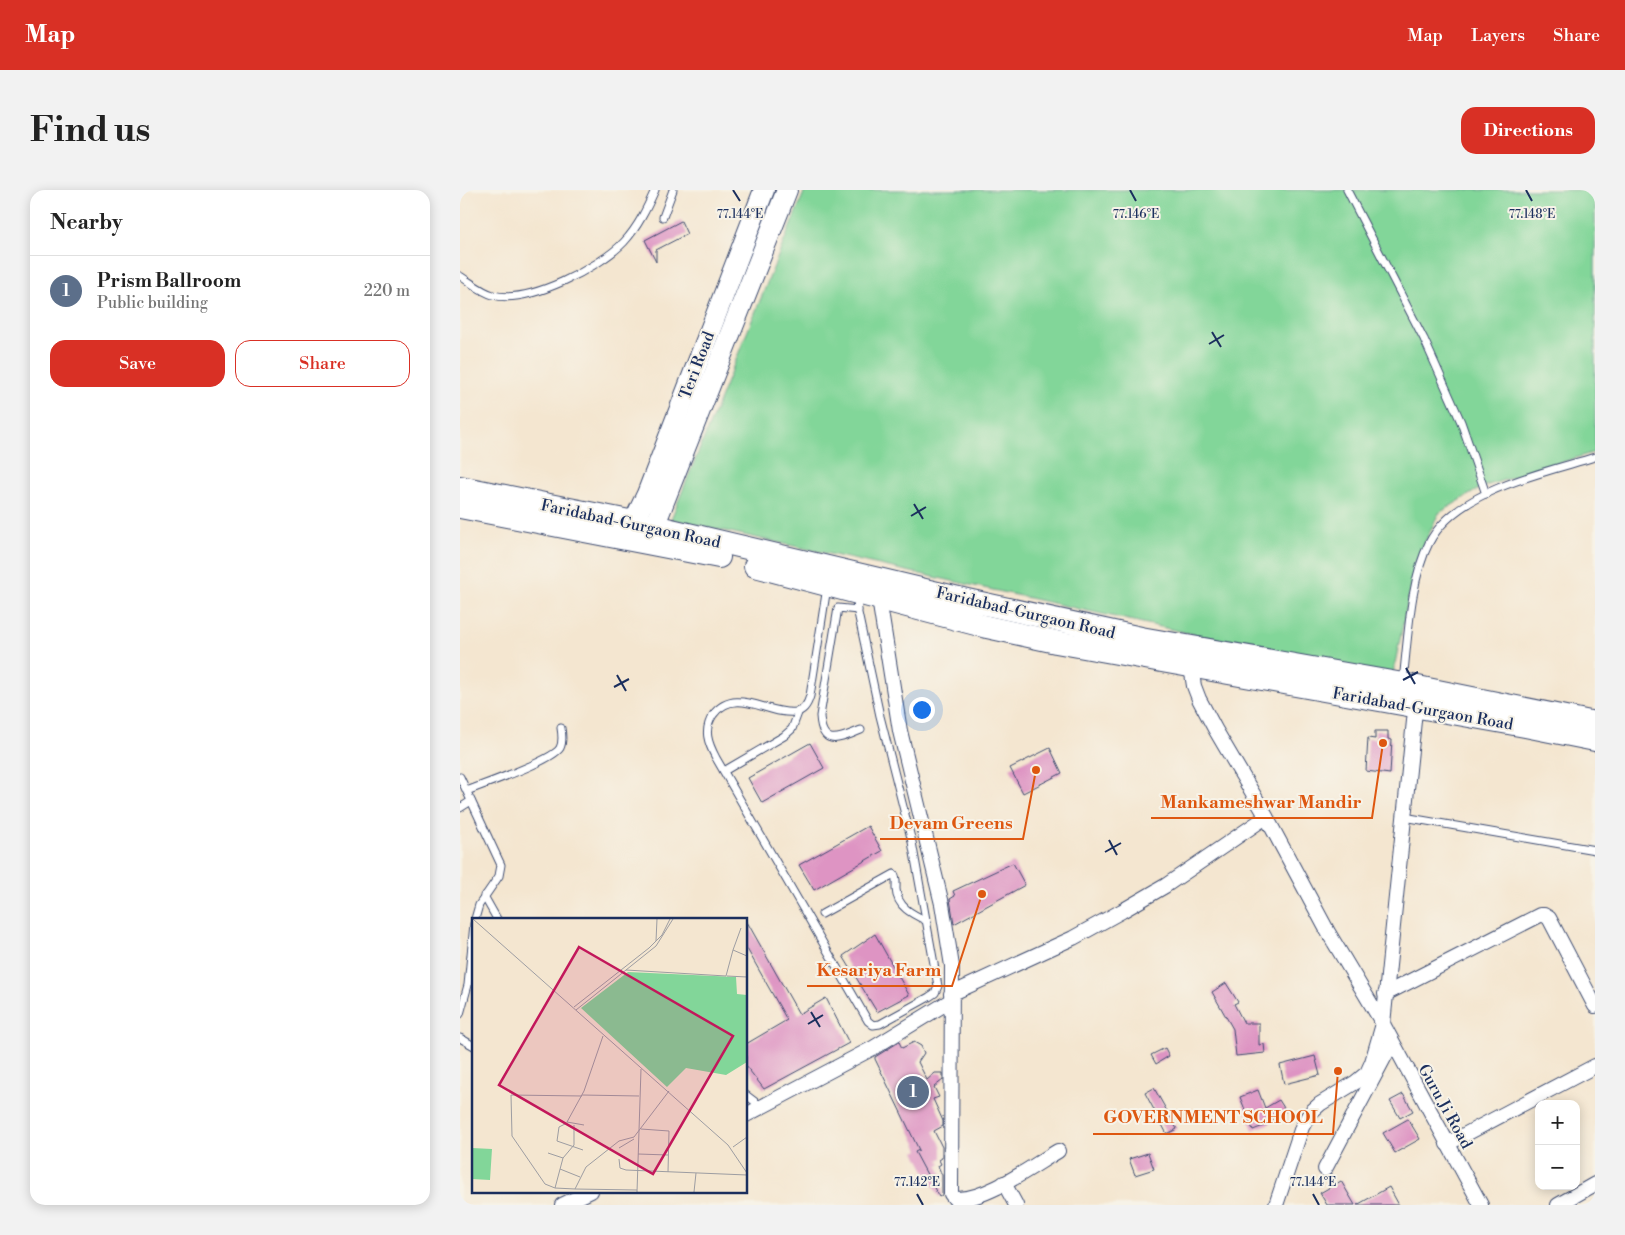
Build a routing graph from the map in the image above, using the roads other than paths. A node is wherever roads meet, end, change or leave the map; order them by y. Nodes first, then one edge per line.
1 (656, 190) edge
2 (673, 190) edge
3 (764, 190) edge
4 (787, 190) edge
5 (1347, 190) edge
6 (663, 217) dead end
7 (460, 276) edge
8 (1595, 457) edge
9 (460, 487) edge
10 (1486, 494) junction
11 (460, 507) edge
12 (641, 532) junction
13 (828, 584) junction
14 (879, 599) junction
15 (857, 602) junction
16 (1191, 667) junction
17 (1412, 693) junction
18 (798, 713) junction
19 (1595, 723) edge
20 (561, 728) dead end
21 (861, 730) dead end
22 (1595, 740) edge
23 (724, 772) junction
24 (460, 777) edge
25 (466, 791) junction
26 (471, 801) junction
27 (460, 808) edge
28 (1266, 817) junction
29 (1404, 817) junction
30 (1595, 850) edge
31 (484, 896) junction
32 (822, 914) dead end
33 (475, 918) edge
34 (496, 918) edge
35 (927, 921) junction
36 (472, 944) edge
37 (1385, 994) junction
38 (951, 998) junction
39 (1595, 1006) edge
40 (460, 1014) edge
41 (1383, 1024) junction
42 (460, 1038) edge
43 (1392, 1043) junction
44 (472, 1045) edge
45 (1595, 1066) edge
46 (748, 1096) edge
47 (762, 1107) junction
48 (748, 1115) edge
49 (1447, 1144) junction
50 (1058, 1151) dead end
51 (1324, 1169) dead end
52 (1004, 1183) junction
53 (1595, 1184) edge
54 (589, 1192) edge
55 (952, 1202) edge
56 (562, 1205) edge
57 (1016, 1205) edge
58 (1276, 1205) edge
59 (1481, 1205) edge
60 (1558, 1205) edge

1 - 7 lane
2 - 6 lane
3 - 12 street, Teri Road
4 - 12 street
5 - 10 lane
8 - 10 lane
9 - 12 main road, Faridabad-Gurgaon Road
10 - 17 lane
11 - 12 main road, Faridabad-Gurgaon Road
12 - 13 main road, Faridabad-Gurgaon Road
12 - 17 main road, Faridabad-Gurgaon Road
13 - 15 main road, Faridabad-Gurgaon Road
13 - 18 lane
14 - 15 main road, Faridabad-Gurgaon Road
14 - 16 main road, Faridabad-Gurgaon Road
14 - 38 street
15 - 21 lane
15 - 35 lane
16 - 17 main road, Faridabad-Gurgaon Road
16 - 28 street, Guru Ji Road
17 - 19 main road, Faridabad-Gurgaon Road
17 - 22 main road, Faridabad-Gurgaon Road
17 - 29 street
18 - 23 lane
18 - 23 lane
20 - 25 lane
23 - 35 lane
24 - 25 lane
25 - 26 lane
26 - 27 lane
26 - 31 lane
28 - 38 street
28 - 41 street, Guru Ji Road
29 - 30 lane
29 - 37 street
31 - 33 lane
31 - 34 lane
32 - 35 lane
36 - 40 lane
37 - 39 street
37 - 41 street
38 - 47 street
38 - 55 street
41 - 43 street, Guru Ji Road
41 - 58 street
42 - 44 lane
43 - 49 street, Guru Ji Road
43 - 51 street
45 - 49 street
46 - 47 lane
47 - 48 street
49 - 59 street, Guru Ji Road
50 - 52 street
52 - 55 street
52 - 57 street
53 - 60 street
54 - 56 street

